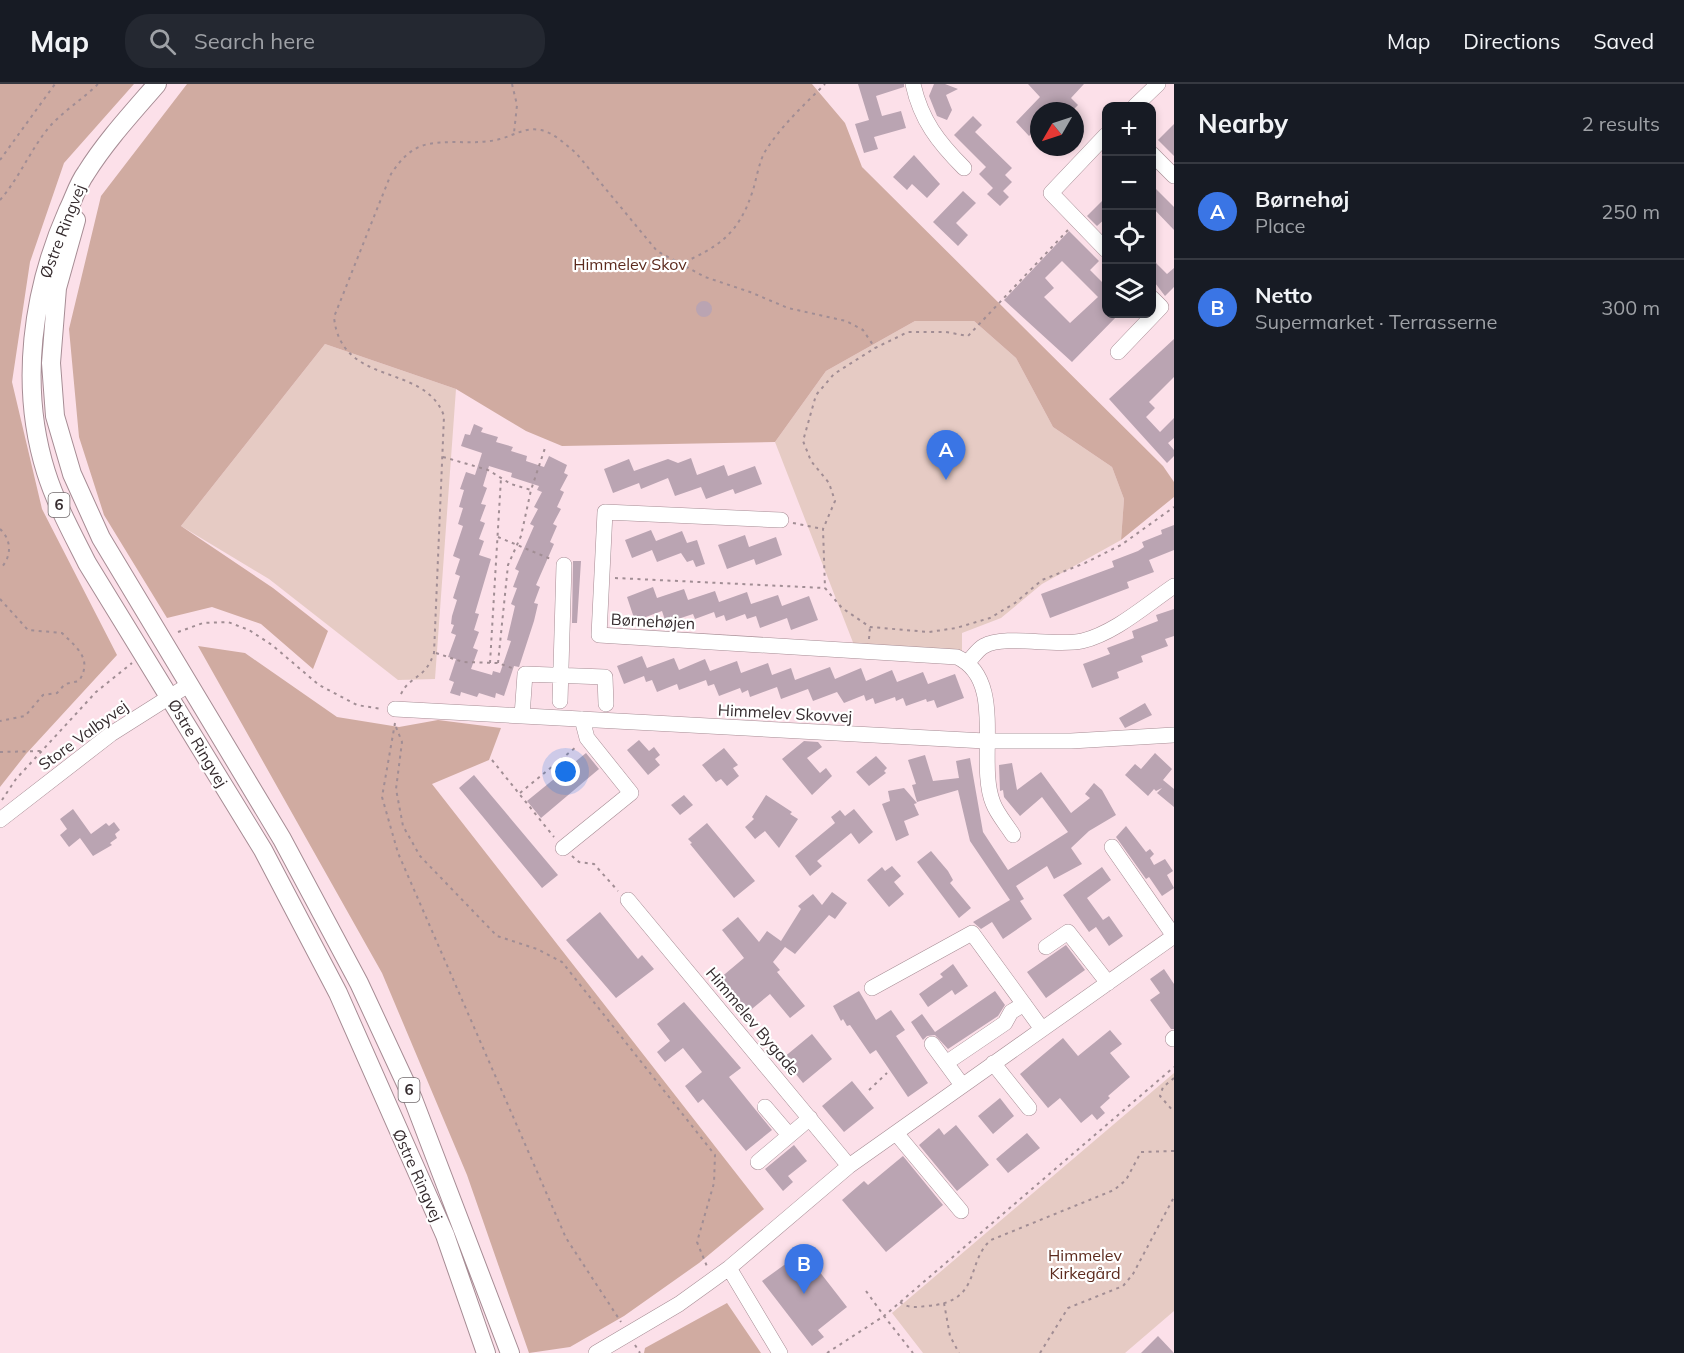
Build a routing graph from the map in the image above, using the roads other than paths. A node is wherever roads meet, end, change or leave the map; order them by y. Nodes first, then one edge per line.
1 (156, 84) edge
2 (913, 84) edge
3 (1158, 84) edge
4 (1139, 102) edge
5 (118, 129) junction
6 (1102, 140) edge
7 (1154, 156) edge
8 (964, 168) dead end
9 (1174, 176) edge
10 (1102, 245) edge
11 (1150, 318) edge
12 (1118, 352) dead end
13 (781, 520) road end
14 (564, 565) road end
15 (1174, 586) edge
16 (968, 662) junction
17 (561, 676) junction
18 (190, 684) junction
19 (170, 696) junction
20 (560, 701) dead end
21 (606, 704) dead end
22 (395, 716) road end
23 (522, 716) junction
24 (582, 719) junction
25 (1174, 735) edge
26 (985, 741) junction
27 (0, 820) edge
28 (1013, 835) dead end
29 (1112, 847) dead end
30 (563, 848) road end
31 (628, 900) dead end
32 (1174, 936) edge
33 (1046, 947) dead end
34 (1108, 983) junction
35 (872, 987) dead end
36 (1024, 1004) junction
37 (1042, 1029) junction
38 (932, 1044) dead end
39 (946, 1063) junction
40 (993, 1063) junction
41 (962, 1085) junction
42 (765, 1107) dead end
43 (1029, 1107) dead end
44 (810, 1118) junction
45 (896, 1133) junction
46 (789, 1135) junction
47 (758, 1161) dead end
48 (849, 1166) junction
49 (961, 1211) dead end
50 (729, 1268) junction
51 (486, 1353) edge
52 (510, 1353) edge
53 (596, 1353) edge
54 (780, 1353) edge

1 - 5 main road, Østre Ringvej / 6
2 - 8 street
3 - 4 street
5 - 18 main road, Østre Ringvej / 6
5 - 19 main road, Østre Ringvej / 6
6 - 10 street
7 - 9 street
11 - 12 street
13 - 16 street, Børnehøjen
14 - 17 street
15 - 16 street
16 - 26 street
17 - 20 street
17 - 21 street
17 - 23 street
18 - 19 street, Store Valbyvej
18 - 52 main road, Østre Ringvej / 6
19 - 27 street, Store Valbyvej
19 - 51 main road, Østre Ringvej / 6
22 - 23 street, Himmelev Skovvej
23 - 24 street, Himmelev Skovvej
24 - 26 street, Himmelev Skovvej
24 - 30 street
25 - 26 street, Himmelev Skovvej
26 - 28 street
29 - 32 street
31 - 44 street, Himmelev Bygade
32 - 34 street
33 - 34 street
34 - 37 street
35 - 36 street
36 - 37 street
36 - 39 street
37 - 40 street
38 - 39 street
39 - 41 street
40 - 41 street
40 - 43 street
41 - 45 street
42 - 46 street
44 - 46 street
44 - 48 street, Himmelev Bygade
45 - 48 street
45 - 49 street
46 - 47 street
48 - 50 street
50 - 53 street
50 - 54 street

